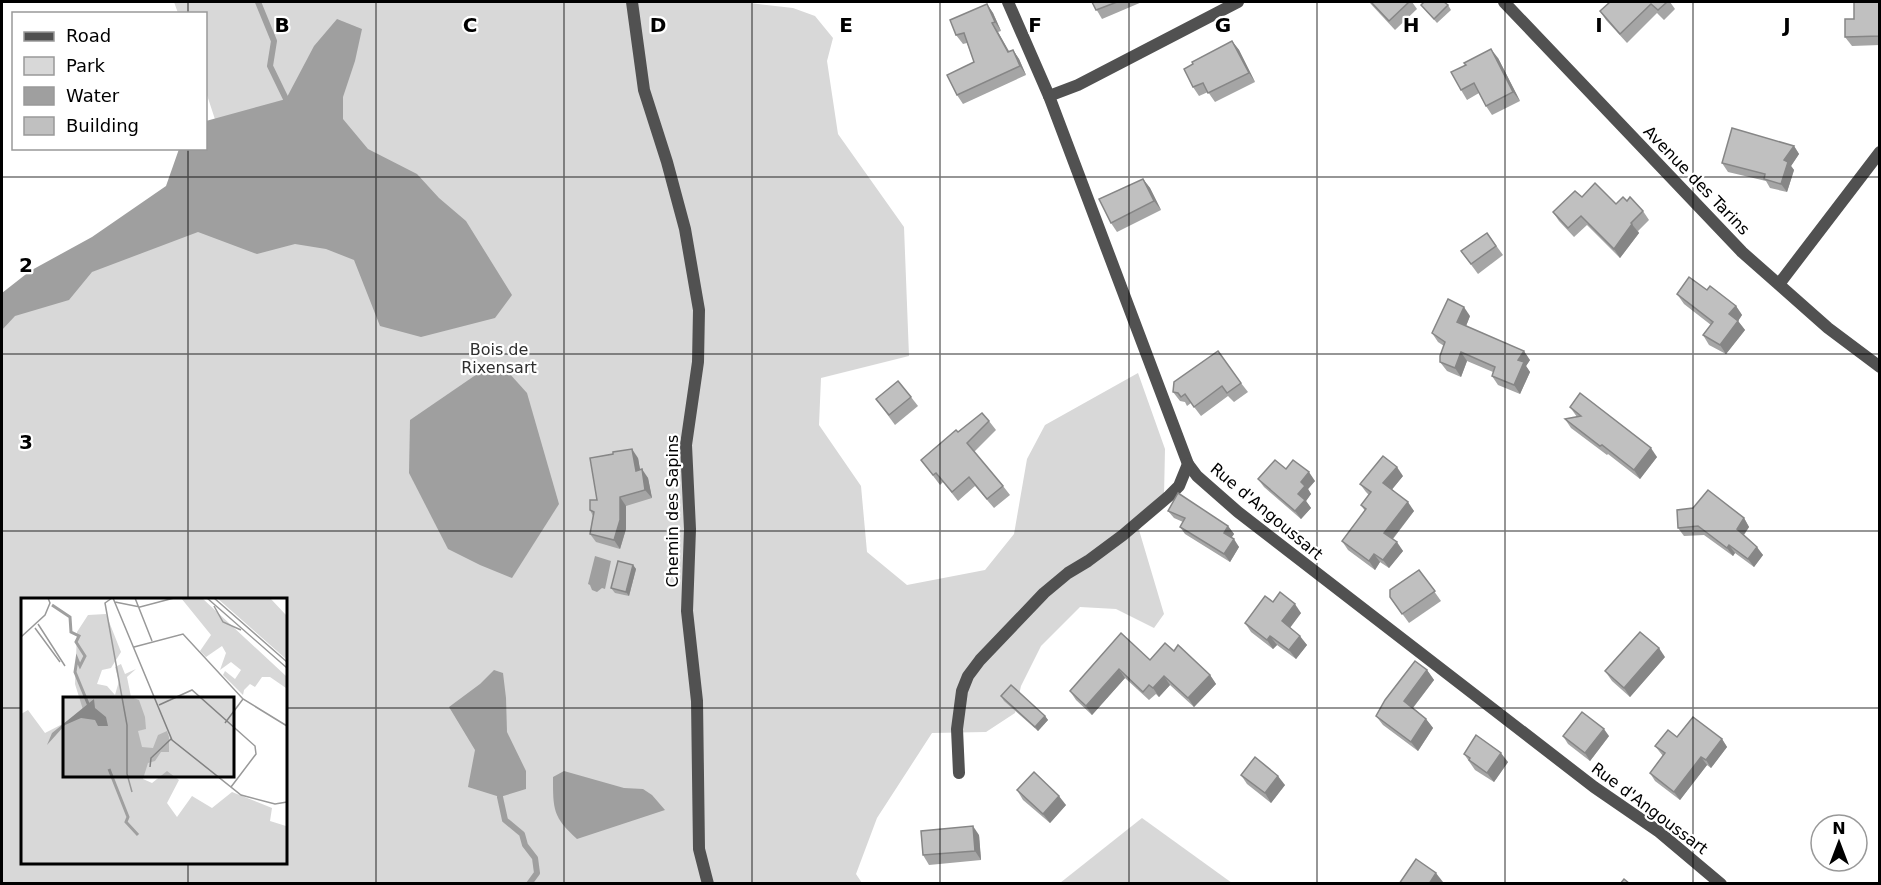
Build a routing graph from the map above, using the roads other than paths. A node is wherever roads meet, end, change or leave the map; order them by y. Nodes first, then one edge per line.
1 (632, 2) edge
2 (1008, 2) edge
3 (1238, 2) edge
4 (1504, 2) edge
5 (1049, 96) junction
6 (1880, 152) edge
7 (1779, 284) junction
8 (1880, 367) edge
9 (1188, 464) junction
10 (959, 772) dead end
11 (708, 884) edge
12 (1721, 884) edge

1 - 11 street, Chemin des Sapins
2 - 5 street, Rue d'Angoussart
3 - 5 street
4 - 7 street, Avenue des Tarins
5 - 9 street, Rue d'Angoussart
6 - 7 street
7 - 8 street, Avenue des Tarins
9 - 10 street
9 - 12 street, Rue d'Angoussart

